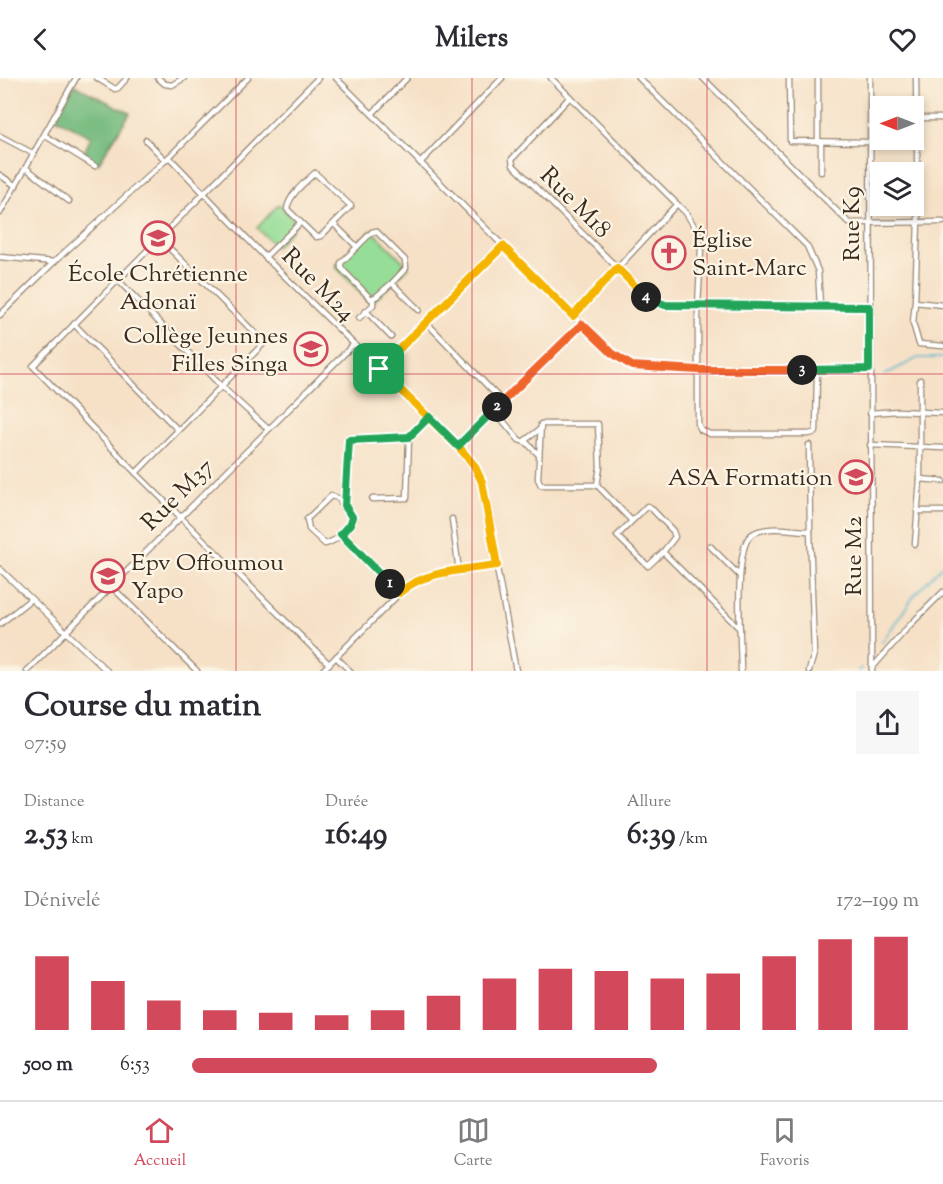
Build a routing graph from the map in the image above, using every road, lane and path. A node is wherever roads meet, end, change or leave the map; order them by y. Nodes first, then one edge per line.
1 (76, 78) edge
2 (97, 78) edge
3 (127, 78) edge
4 (159, 78) edge
5 (184, 78) edge
6 (248, 78) edge
7 (318, 78) edge
8 (336, 78) edge
9 (407, 78) edge
10 (502, 78) edge
11 (550, 78) edge
12 (639, 78) edge
13 (703, 78) edge
14 (789, 78) edge
15 (818, 78) edge
16 (870, 78) edge
17 (916, 78) edge
18 (870, 96) edge
19 (916, 96) edge
20 (570, 98) junction
21 (372, 114) junction
22 (924, 118) edge
23 (943, 118) edge
24 (44, 135) junction
25 (0, 136) edge
26 (146, 140) dead end
27 (820, 142) junction
28 (870, 142) joint
29 (917, 150) edge
30 (34, 154) junction
31 (167, 159) junction
32 (420, 163) junction
33 (95, 166) dead end
34 (26, 168) junction
35 (821, 172) dead end
36 (0, 175) edge
37 (16, 186) junction
38 (203, 194) junction
39 (69, 201) dead end
40 (677, 204) junction
41 (0, 213) edge
42 (918, 222) junction
43 (943, 222) edge
44 (300, 223) junction
45 (869, 223) junction
46 (334, 224) junction
47 (159, 238) junction
48 (503, 246) junction
49 (357, 247) junction
50 (265, 257) junction
51 (0, 258) edge
52 (54, 262) junction
53 (617, 268) junction
54 (118, 280) junction
55 (392, 283) junction
56 (373, 299) junction
57 (915, 302) junction
58 (943, 304) edge
59 (820, 305) junction
60 (698, 306) junction
61 (869, 307) junction
62 (419, 310) dead end
63 (366, 311) junction
64 (0, 315) edge
65 (573, 316) junction
66 (359, 318) dead end
67 (426, 322) junction
68 (74, 324) junction
69 (582, 324) junction
70 (391, 337) dead end
71 (354, 344) junction
72 (943, 346) edge
73 (379, 369) junction
74 (869, 369) junction
75 (698, 370) junction
76 (817, 370) junction
77 (920, 380) dead end
78 (221, 386) junction
79 (503, 402) junction
80 (494, 410) junction
81 (920, 411) junction
82 (943, 412) edge
83 (870, 413) junction
84 (429, 417) junction
85 (268, 429) junction
86 (178, 430) junction
87 (539, 430) junction
88 (409, 437) junction
89 (524, 441) junction
90 (810, 445) dead end
91 (870, 445) junction
92 (458, 446) junction
93 (920, 446) junction
94 (943, 448) edge
95 (539, 455) junction
96 (136, 473) junction
97 (920, 479) junction
98 (943, 481) edge
99 (597, 485) junction
100 (372, 499) dead end
101 (345, 506) junction
102 (917, 511) junction
103 (943, 511) edge
104 (180, 517) junction
105 (452, 519) dead end
106 (631, 520) junction
107 (810, 531) junction
108 (341, 534) junction
109 (915, 544) dead end
110 (710, 546) dead end
111 (663, 552) junction
112 (497, 565) junction
113 (0, 569) edge
114 (459, 571) junction
115 (7, 576) junction
116 (740, 576) junction
117 (0, 582) edge
118 (111, 586) junction
119 (943, 592) edge
120 (399, 593) junction
121 (31, 599) junction
122 (0, 624) edge
123 (741, 629) junction
124 (67, 632) junction
125 (336, 657) junction
126 (330, 664) junction
127 (33, 665) junction
128 (872, 670) edge
129 (27, 671) edge
130 (38, 671) edge
131 (107, 671) edge
132 (197, 671) edge
133 (322, 671) edge
134 (350, 671) edge
135 (516, 671) edge
136 (741, 671) edge
137 (809, 671) edge

1 - 24 street
2 - 3 street
4 - 5 street
6 - 31 street
7 - 38 street
8 - 21 street
9 - 21 street
10 - 32 street
11 - 20 street
12 - 59 street
13 - 45 street
14 - 27 street
15 - 27 street
16 - 18 street, Rue K9
17 - 19 street
20 - 40 street
20 - 53 street, Rue M18
21 - 32 street
22 - 23 street
24 - 30 street
24 - 33 street
25 - 30 street
26 - 31 street, Rue M24
27 - 28 street
27 - 35 street
28 - 45 street, Rue K9
29 - 42 street
30 - 34 street
31 - 38 street, Rue M24
31 - 52 street
32 - 48 street
34 - 37 street
34 - 39 street
36 - 37 street
37 - 41 street
38 - 47 street
38 - 50 street, Rue M24
40 - 53 street
40 - 60 street
42 - 43 street
42 - 45 street
42 - 57 street
44 - 46 street
44 - 46 street
44 - 50 street
45 - 61 street, Rue K9
46 - 49 street
47 - 54 street
47 - 78 street
48 - 65 street
48 - 67 street
49 - 55 street
49 - 56 street
50 - 71 street, Rue M24
51 - 52 street
52 - 64 street
53 - 60 street, Rue M18
53 - 65 street
54 - 68 street
54 - 78 street
55 - 56 street
55 - 62 street
56 - 63 street
57 - 58 street
57 - 72 street
59 - 60 street, Rue M18
59 - 61 street, Rue M18
60 - 75 street
61 - 74 street, Rue K9
63 - 66 street
63 - 70 street
65 - 69 street
67 - 73 street
67 - 79 street
68 - 86 street
68 - 96 street
69 - 75 street
69 - 79 street
71 - 73 street, Rue M24
71 - 85 street, Rue M37
73 - 84 street, Rue M24
74 - 76 street
74 - 83 street, Rue M2
75 - 76 street
75 - 76 street
77 - 81 street
78 - 85 street
78 - 86 street
79 - 80 street
80 - 89 street
80 - 92 street
81 - 82 street
81 - 83 street
81 - 93 street
83 - 91 street, Rue M2
84 - 88 street
84 - 92 street, Rue M24
85 - 104 street, Rue M37
86 - 96 street
87 - 89 street
87 - 95 street
87 - 99 street
88 - 100 street
88 - 101 street
89 - 95 street
90 - 107 street
91 - 93 street
91 - 128 street, Rue M2
92 - 112 street, Rue M24
93 - 94 street
93 - 97 street
95 - 99 street
96 - 104 street
97 - 98 street
97 - 102 street
99 - 106 street
101 - 108 street
101 - 108 street
102 - 103 street
102 - 109 street
104 - 118 street, Rue M37
104 - 126 street
105 - 114 street
106 - 111 street
106 - 111 street
107 - 116 street
107 - 137 street
108 - 120 street
110 - 116 street
111 - 123 street
112 - 114 street
112 - 135 street, Rue M24
113 - 115 street
114 - 120 street
115 - 117 street
115 - 121 street
116 - 123 street
118 - 124 street, Rue M37
118 - 132 street
119 - 128 street
120 - 125 street
121 - 122 street
121 - 124 street
123 - 136 street
124 - 127 street, Rue M37
124 - 131 street
125 - 126 street
125 - 134 street
126 - 133 street
127 - 129 street, Rue M37
127 - 130 street

